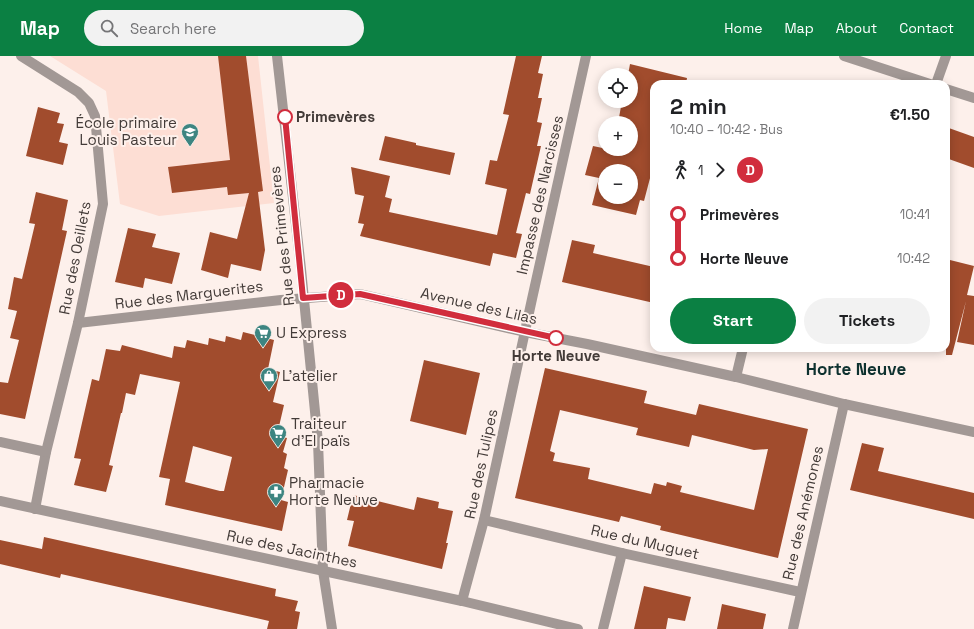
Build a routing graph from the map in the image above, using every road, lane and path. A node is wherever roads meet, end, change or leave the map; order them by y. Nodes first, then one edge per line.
1 (21, 56) edge
2 (277, 56) edge
3 (844, 56) edge
4 (946, 56) edge
5 (585, 61) edge
6 (918, 80) edge
7 (937, 80) edge
8 (950, 90) edge
9 (974, 98) edge
10 (303, 298) junction
11 (78, 323) junction
12 (525, 332) junction
13 (742, 352) edge
14 (736, 377) junction
15 (844, 404) junction
16 (974, 432) edge
17 (0, 442) edge
18 (46, 452) junction
19 (0, 501) edge
20 (36, 509) junction
21 (484, 520) junction
22 (622, 553) junction
23 (323, 572) junction
24 (800, 592) junction
25 (462, 601) junction
26 (332, 629) edge
27 (578, 629) edge
28 (603, 629) edge
29 (793, 629) edge

1 - 11 street, Rue des Oeillets
2 - 10 street, Rue des Primevères
3 - 6 street
4 - 7 street
5 - 12 street, Impasse des Narcisses
8 - 9 street
10 - 11 street, Rue des Marguerites
10 - 12 street, Avenue des Lilas
10 - 23 street, Rue des Primevères
11 - 18 street, Rue des Oeillets
12 - 14 street, Avenue des Lilas
12 - 21 street, Rue des Tulipes
13 - 14 street
14 - 15 street, Avenue des Lilas
15 - 16 street, Avenue des Lilas
15 - 24 street, Rue des Anémones
17 - 18 street
18 - 20 street, Rue des Oeillets
19 - 20 street, Rue des Jacinthes
20 - 23 street, Rue des Jacinthes
21 - 22 street, Rue du Muguet
21 - 25 street, Rue des Tulipes
22 - 24 street, Rue du Muguet
22 - 28 street
23 - 25 street, Rue des Jacinthes
23 - 26 street, Rue des Primevères
24 - 29 street, Rue des Anémones
25 - 27 street, Rue des Jacinthes

